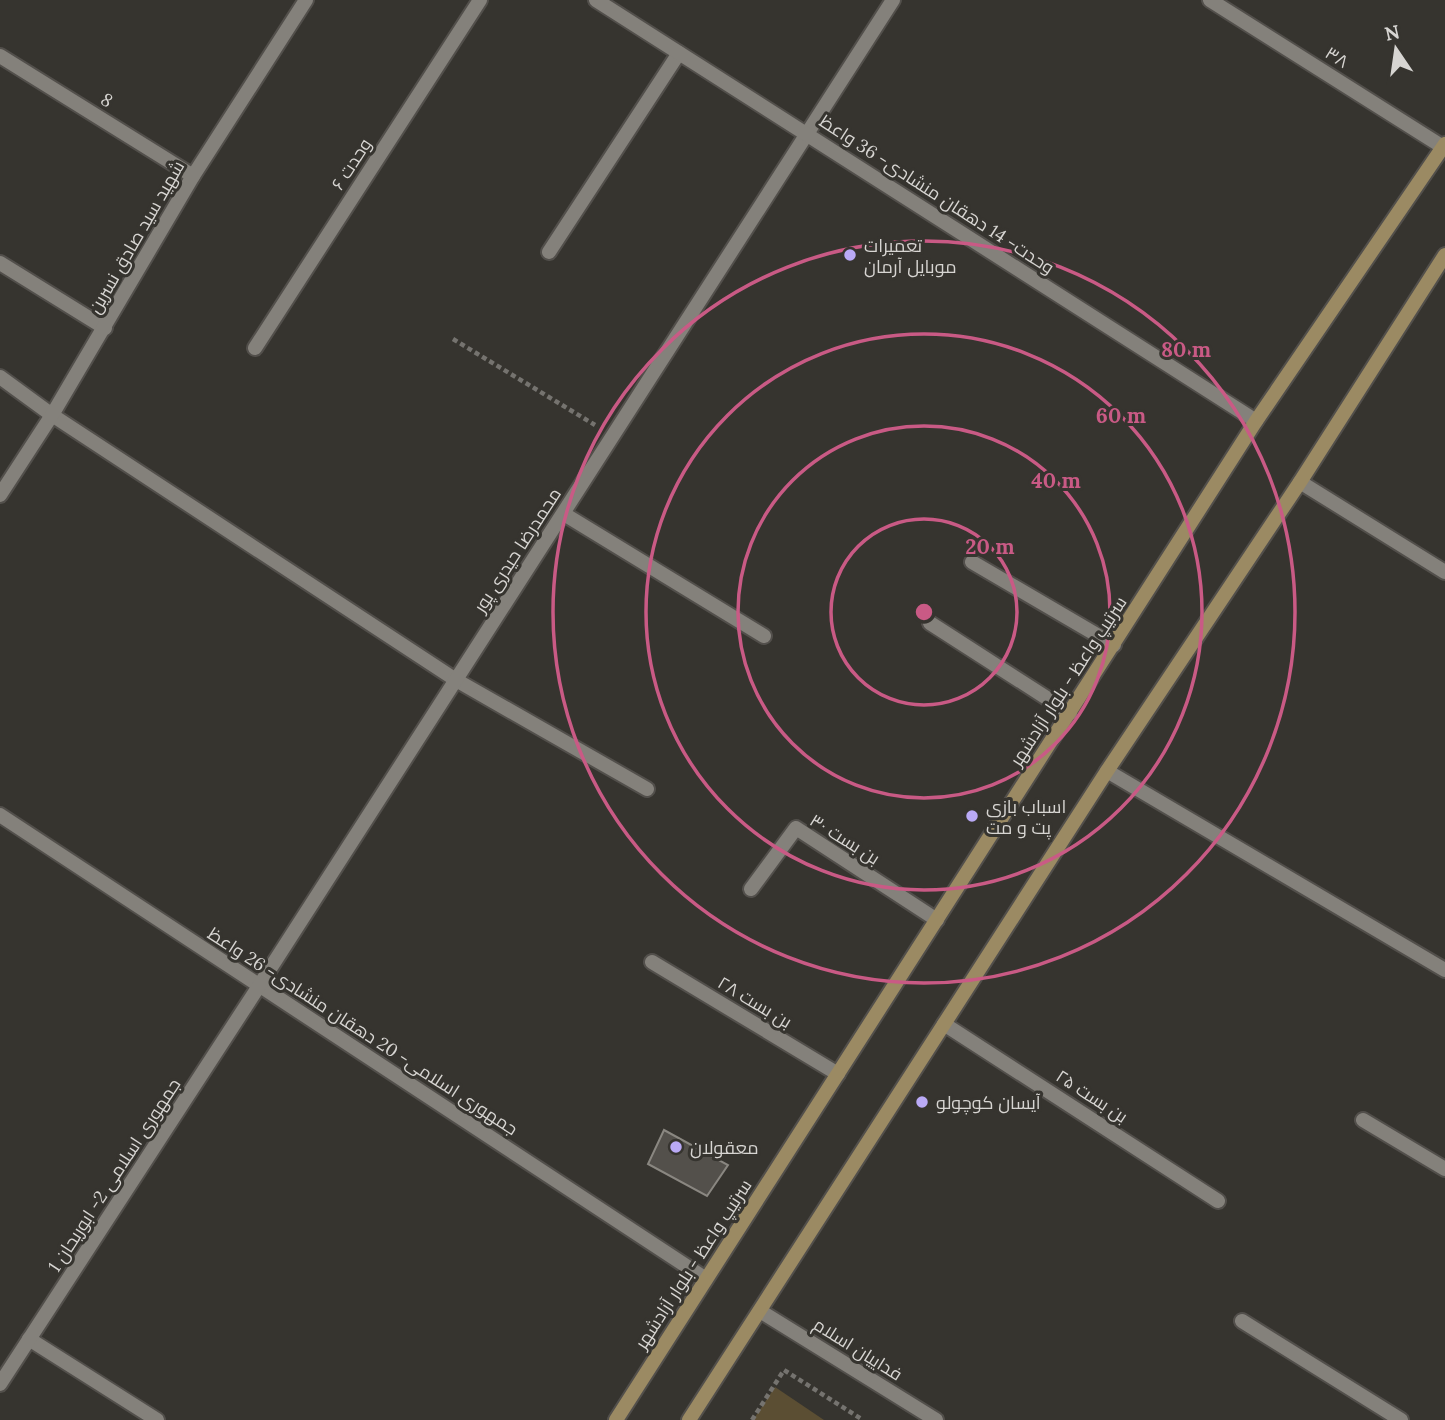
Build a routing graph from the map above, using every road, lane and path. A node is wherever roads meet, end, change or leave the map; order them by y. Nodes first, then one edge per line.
1 (306, 0) edge
2 (480, 0) edge
3 (596, 0) edge
4 (893, 0) edge
5 (1210, 0) edge
6 (679, 53) junction
7 (0, 56) edge
8 (808, 135) junction
9 (1444, 146) edge
10 (193, 176) junction
11 (549, 252) dead end
12 (1445, 255) edge
13 (0, 263) edge
14 (105, 328) junction
15 (453, 339) dead end
16 (255, 348) dead end
17 (0, 377) edge
18 (52, 415) junction
19 (1256, 421) junction
20 (613, 436) junction
21 (1300, 482) junction
22 (0, 495) edge
23 (564, 514) junction
24 (972, 562) dead end
25 (1445, 572) edge
26 (930, 623) dead end
27 (764, 636) dead end
28 (1114, 645) junction
29 (456, 680) junction
30 (1070, 713) junction
31 (1107, 771) junction
32 (648, 789) dead end
33 (0, 815) edge
34 (751, 889) dead end
35 (937, 920) junction
36 (652, 962) dead end
37 (1445, 970) edge
38 (259, 986) junction
39 (944, 1024) junction
40 (838, 1074) junction
41 (1363, 1120) dead end
42 (1445, 1169) edge
43 (1218, 1201) dead end
44 (706, 1279) junction
45 (760, 1311) junction
46 (1242, 1321) dead end
47 (29, 1339) junction
48 (0, 1384) edge
49 (157, 1420) edge
50 (615, 1420) edge
51 (690, 1420) edge
52 (752, 1420) edge
53 (863, 1420) edge
54 (936, 1420) edge
55 (1401, 1420) edge

1 - 10 street, شهید سید صادق نسرین
2 - 16 street, وحدت ۶
3 - 6 street, وحدت- 14 دهقان منشادی- 36 واعظ
4 - 8 street, محمدرضا حیدری پور
5 - 9 street, ۳۸
6 - 8 street, وحدت- 14 دهقان منشادی- 36 واعظ
6 - 11 street
7 - 10 street, 8
8 - 19 street, وحدت- 14 دهقان منشادی- 36 واعظ
8 - 20 street, محمدرضا حیدری پور
9 - 19 main road, سرتیپ واعظ - بلوار آزادشهر
10 - 14 street, شهید سید صادق نسرین
12 - 21 main road
13 - 14 street
14 - 18 street, شهید سید صادق نسرین
15 - 20 path
17 - 18 street
18 - 22 street, شهید سید صادق نسرین
18 - 29 street
19 - 28 main road, سرتیپ واعظ - بلوار آزادشهر
20 - 23 street, محمدرضا حیدری پور
21 - 25 street
21 - 31 main road
23 - 27 street
23 - 29 street, محمدرضا حیدری پور
24 - 28 street
26 - 30 street
28 - 30 main road, سرتیپ واعظ - بلوار آزادشهر
29 - 32 street
29 - 38 street, محمدرضا حیدری پور
30 - 35 main road, سرتیپ واعظ - بلوار آزادشهر
31 - 37 street
31 - 39 main road
33 - 38 street, جمهوری اسلامی- 20 دهقان منشادی- 26 واعظ
34 - 35 street, بن بست ۳۰
35 - 40 main road, سرتیپ واعظ - بلوار آزادشهر
36 - 40 street, بن بست ۲۸
38 - 44 street, جمهوری اسلامی- 20 دهقان منشادی- 26 واعظ
38 - 47 street, جمهوری اسلامی 2- ابوریحان 1
39 - 43 street, بن بست ۲۵
39 - 45 main road
40 - 44 main road, سرتیپ واعظ - بلوار آزادشهر
41 - 42 street
44 - 50 main road, سرتیپ واعظ - بلوار آزادشهر
45 - 51 main road
45 - 54 street, فداییان اسلام
46 - 55 street
47 - 48 street, جمهوری اسلامی 2- ابوریحان 1
47 - 49 street
52 - 53 path

